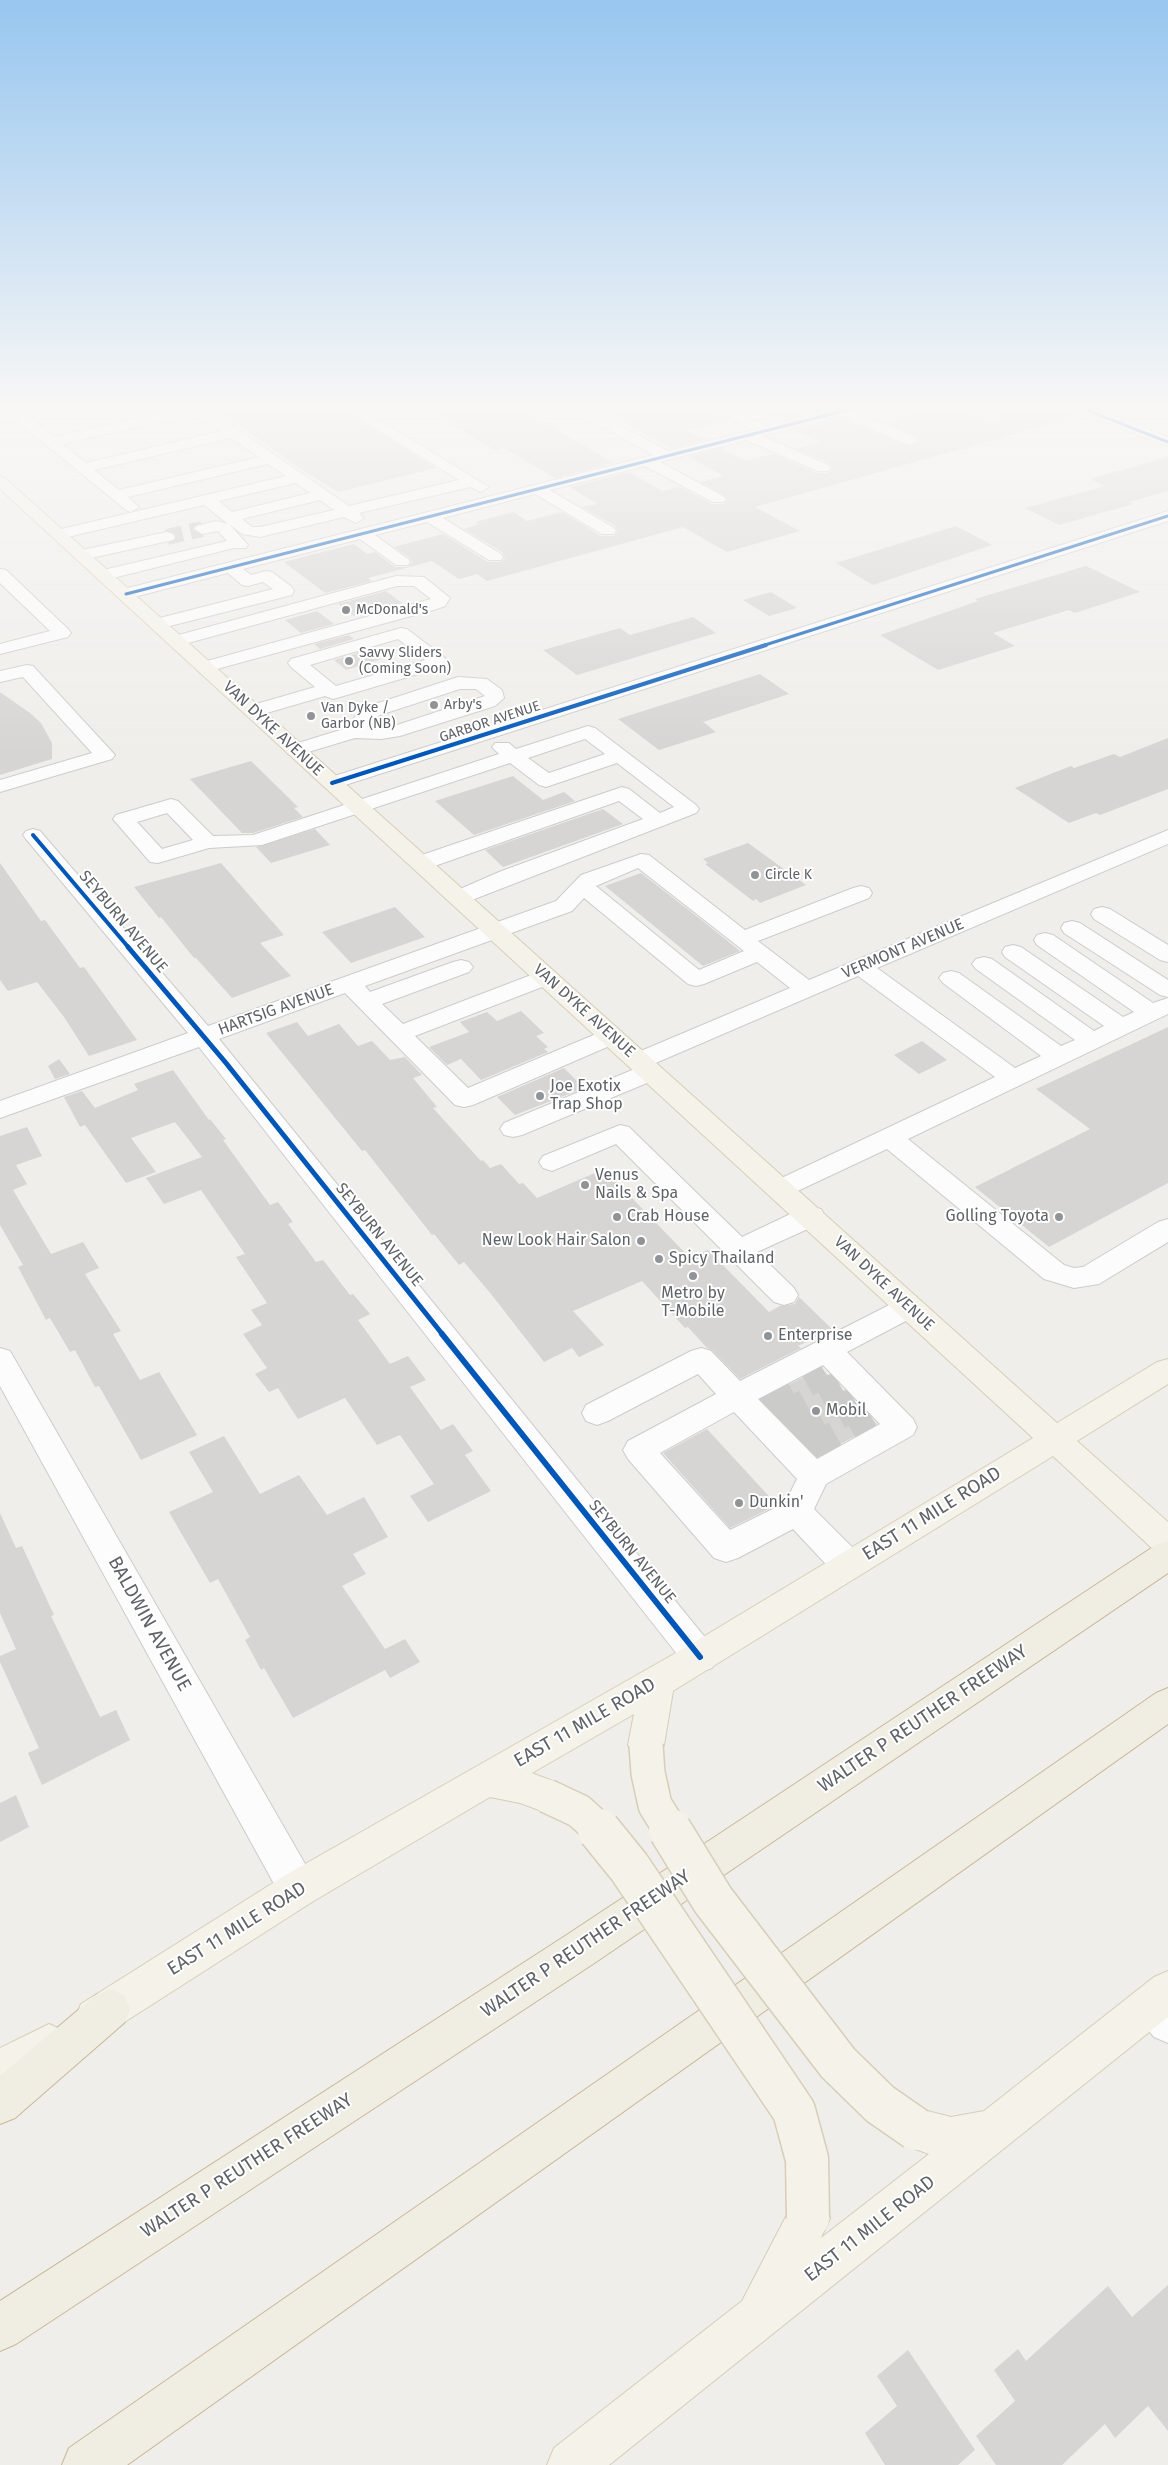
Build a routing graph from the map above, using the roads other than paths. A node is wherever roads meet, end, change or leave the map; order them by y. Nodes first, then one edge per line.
1 (48, 524) edge
2 (92, 524) edge
3 (216, 524) joint
4 (295, 524) edge
5 (360, 524) edge
6 (398, 524) edge
7 (442, 524) edge
8 (595, 524) edge
9 (1143, 524) edge
10 (608, 531) dead end
11 (368, 532) junction
12 (59, 534) junction
13 (167, 536) tunnel mouth
14 (147, 540) junction
15 (237, 543) junction
16 (82, 555) junction
17 (495, 557) dead end
18 (170, 559) junction
19 (259, 561) junction
20 (402, 562) dead end
21 (231, 568) junction
22 (0, 574) edge
23 (105, 575) junction
24 (193, 577) junction
25 (248, 580) junction
26 (230, 585) dead end
27 (126, 594) junction
28 (194, 595) dead end
29 (212, 610) junction
30 (158, 624) junction
31 (177, 641) junction
32 (2, 645) edge
33 (206, 667) junction
34 (0, 677) edge
35 (328, 689) junction
36 (253, 711) junction
37 (354, 732) junction
38 (487, 735) junction
39 (295, 750) junction
40 (513, 756) junction
41 (619, 756) junction
42 (332, 783) junction
43 (0, 786) edge
44 (358, 808) junction
45 (658, 821) junction
46 (33, 835) dead end
47 (1168, 836) edge
48 (207, 842) dead end
49 (421, 863) junction
50 (583, 886) junction
51 (861, 893) dead end
52 (459, 898) junction
53 (1102, 914) dead end
54 (1072, 928) dead end
55 (496, 931) junction
56 (742, 939) junction
57 (1045, 940) dead end
58 (1013, 952) dead end
59 (760, 953) junction
60 (1168, 955) edge
61 (984, 964) dead end
62 (460, 967) dead end
63 (861, 967) junction
64 (547, 978) junction
65 (951, 978) dead end
66 (349, 984) junction
67 (807, 990) junction
68 (1168, 990) edge
69 (367, 1001) junction
70 (1160, 1009) edge
71 (1122, 1027) junction
72 (399, 1034) junction
73 (612, 1036) junction
74 (202, 1037) junction
75 (1093, 1041) junction
76 (1059, 1057) junction
77 (644, 1066) junction
78 (1013, 1078) junction
79 (0, 1110) edge
80 (513, 1129) dead end
81 (889, 1137) junction
82 (552, 1162) dead end
83 (780, 1188) junction
84 (810, 1216) junction
85 (1168, 1229) edge
86 (738, 1250) junction
87 (784, 1295) dead end
88 (909, 1306) junction
89 (0, 1359) edge
90 (1168, 1370) edge
91 (852, 1386) junction
92 (597, 1412) dead end
93 (779, 1433) junction
94 (1053, 1439) junction
95 (797, 1512) junction
96 (1168, 1542) edge
97 (1168, 1555) edge
98 (848, 1565) junction
99 (700, 1657) junction
100 (657, 1682) junction
101 (1168, 1704) edge
102 (487, 1780) junction
103 (298, 1890) junction
104 (1163, 2006) edge
105 (110, 2009) junction
106 (0, 2071) edge
107 (0, 2102) edge
108 (997, 2129) junction
109 (756, 2319) junction
110 (0, 2328) edge
111 (86, 2465) edge
112 (571, 2465) edge

1 - 12 main road, VAN DYKE AVENUE
2 - 12 street
3 - 4 street
3 - 15 street
5 - 11 street
6 - 11 street
7 - 17 street
8 - 10 street
9 - 38 street, GARBOR AVENUE
11 - 19 street
11 - 20 street
12 - 16 main road, VAN DYKE AVENUE
13 - 14 street
14 - 16 street
14 - 18 street
15 - 18 street
15 - 19 street
16 - 23 main road, VAN DYKE AVENUE
18 - 23 street
18 - 24 street
19 - 21 street
21 - 24 street
21 - 25 street
22 - 32 street
23 - 27 main road, VAN DYKE AVENUE
24 - 27 street
25 - 26 street
25 - 29 street
27 - 30 main road, VAN DYKE AVENUE
28 - 29 street
29 - 30 street
30 - 31 main road, VAN DYKE AVENUE
31 - 33 main road, VAN DYKE AVENUE
31 - 33 street
33 - 36 main road, VAN DYKE AVENUE
34 - 43 street
35 - 35 street
35 - 36 street
36 - 39 main road, VAN DYKE AVENUE
37 - 37 street
37 - 39 street
38 - 40 street
38 - 42 street, GARBOR AVENUE
39 - 42 main road, VAN DYKE AVENUE
40 - 41 street
40 - 41 street
40 - 44 street
41 - 45 street
42 - 44 main road, VAN DYKE AVENUE
44 - 48 street
44 - 49 main road, VAN DYKE AVENUE
45 - 49 street
45 - 52 street
46 - 74 street, SEYBURN AVENUE
47 - 63 street, VERMONT AVENUE
49 - 52 main road, VAN DYKE AVENUE
50 - 55 street, HARTSIG AVENUE
50 - 56 street, HARTSIG AVENUE
50 - 59 street
51 - 56 street
52 - 55 main road, VAN DYKE AVENUE
53 - 60 street
54 - 68 street
55 - 64 main road, VAN DYKE AVENUE
55 - 66 street, HARTSIG AVENUE
56 - 59 street
57 - 70 street
58 - 71 street
59 - 67 street
61 - 75 street
62 - 69 street
63 - 67 street, VERMONT AVENUE
63 - 78 street
64 - 72 street
64 - 73 main road, VAN DYKE AVENUE
65 - 76 street
66 - 69 street
66 - 74 street, HARTSIG AVENUE
67 - 77 street, VERMONT AVENUE
69 - 72 street
70 - 71 street
71 - 75 street
72 - 73 street
73 - 77 main road, VAN DYKE AVENUE
74 - 79 street, HARTSIG AVENUE
74 - 99 street, SEYBURN AVENUE
75 - 76 street
76 - 78 street
77 - 80 street, VERMONT AVENUE
77 - 83 main road, VAN DYKE AVENUE
78 - 81 street
81 - 83 street
81 - 85 street
82 - 86 street
83 - 84 main road, VAN DYKE AVENUE
84 - 86 street
84 - 88 main road, VAN DYKE AVENUE
86 - 87 street
88 - 91 street
88 - 94 main road, VAN DYKE AVENUE
89 - 103 street, BALDWIN AVENUE
90 - 94 main road, EAST 11 MILE ROAD
91 - 93 street
91 - 93 street
92 - 93 street
93 - 95 street
93 - 95 street
94 - 96 main road, VAN DYKE AVENUE
94 - 98 main road, EAST 11 MILE ROAD
95 - 98 street
97 - 110 highway, WALTER P REUTHER FREEWAY
98 - 99 main road, EAST 11 MILE ROAD
99 - 100 main road, EAST 11 MILE ROAD
100 - 102 main road, EAST 11 MILE ROAD
100 - 108 main road, bridge
101 - 111 highway
102 - 103 main road, EAST 11 MILE ROAD
102 - 109 main road, bridge
103 - 105 main road, EAST 11 MILE ROAD
104 - 108 main road, EAST 11 MILE ROAD
105 - 106 main road, EAST 11 MILE ROAD
105 - 107 highway
108 - 109 main road, EAST 11 MILE ROAD
109 - 112 main road, EAST 11 MILE ROAD

